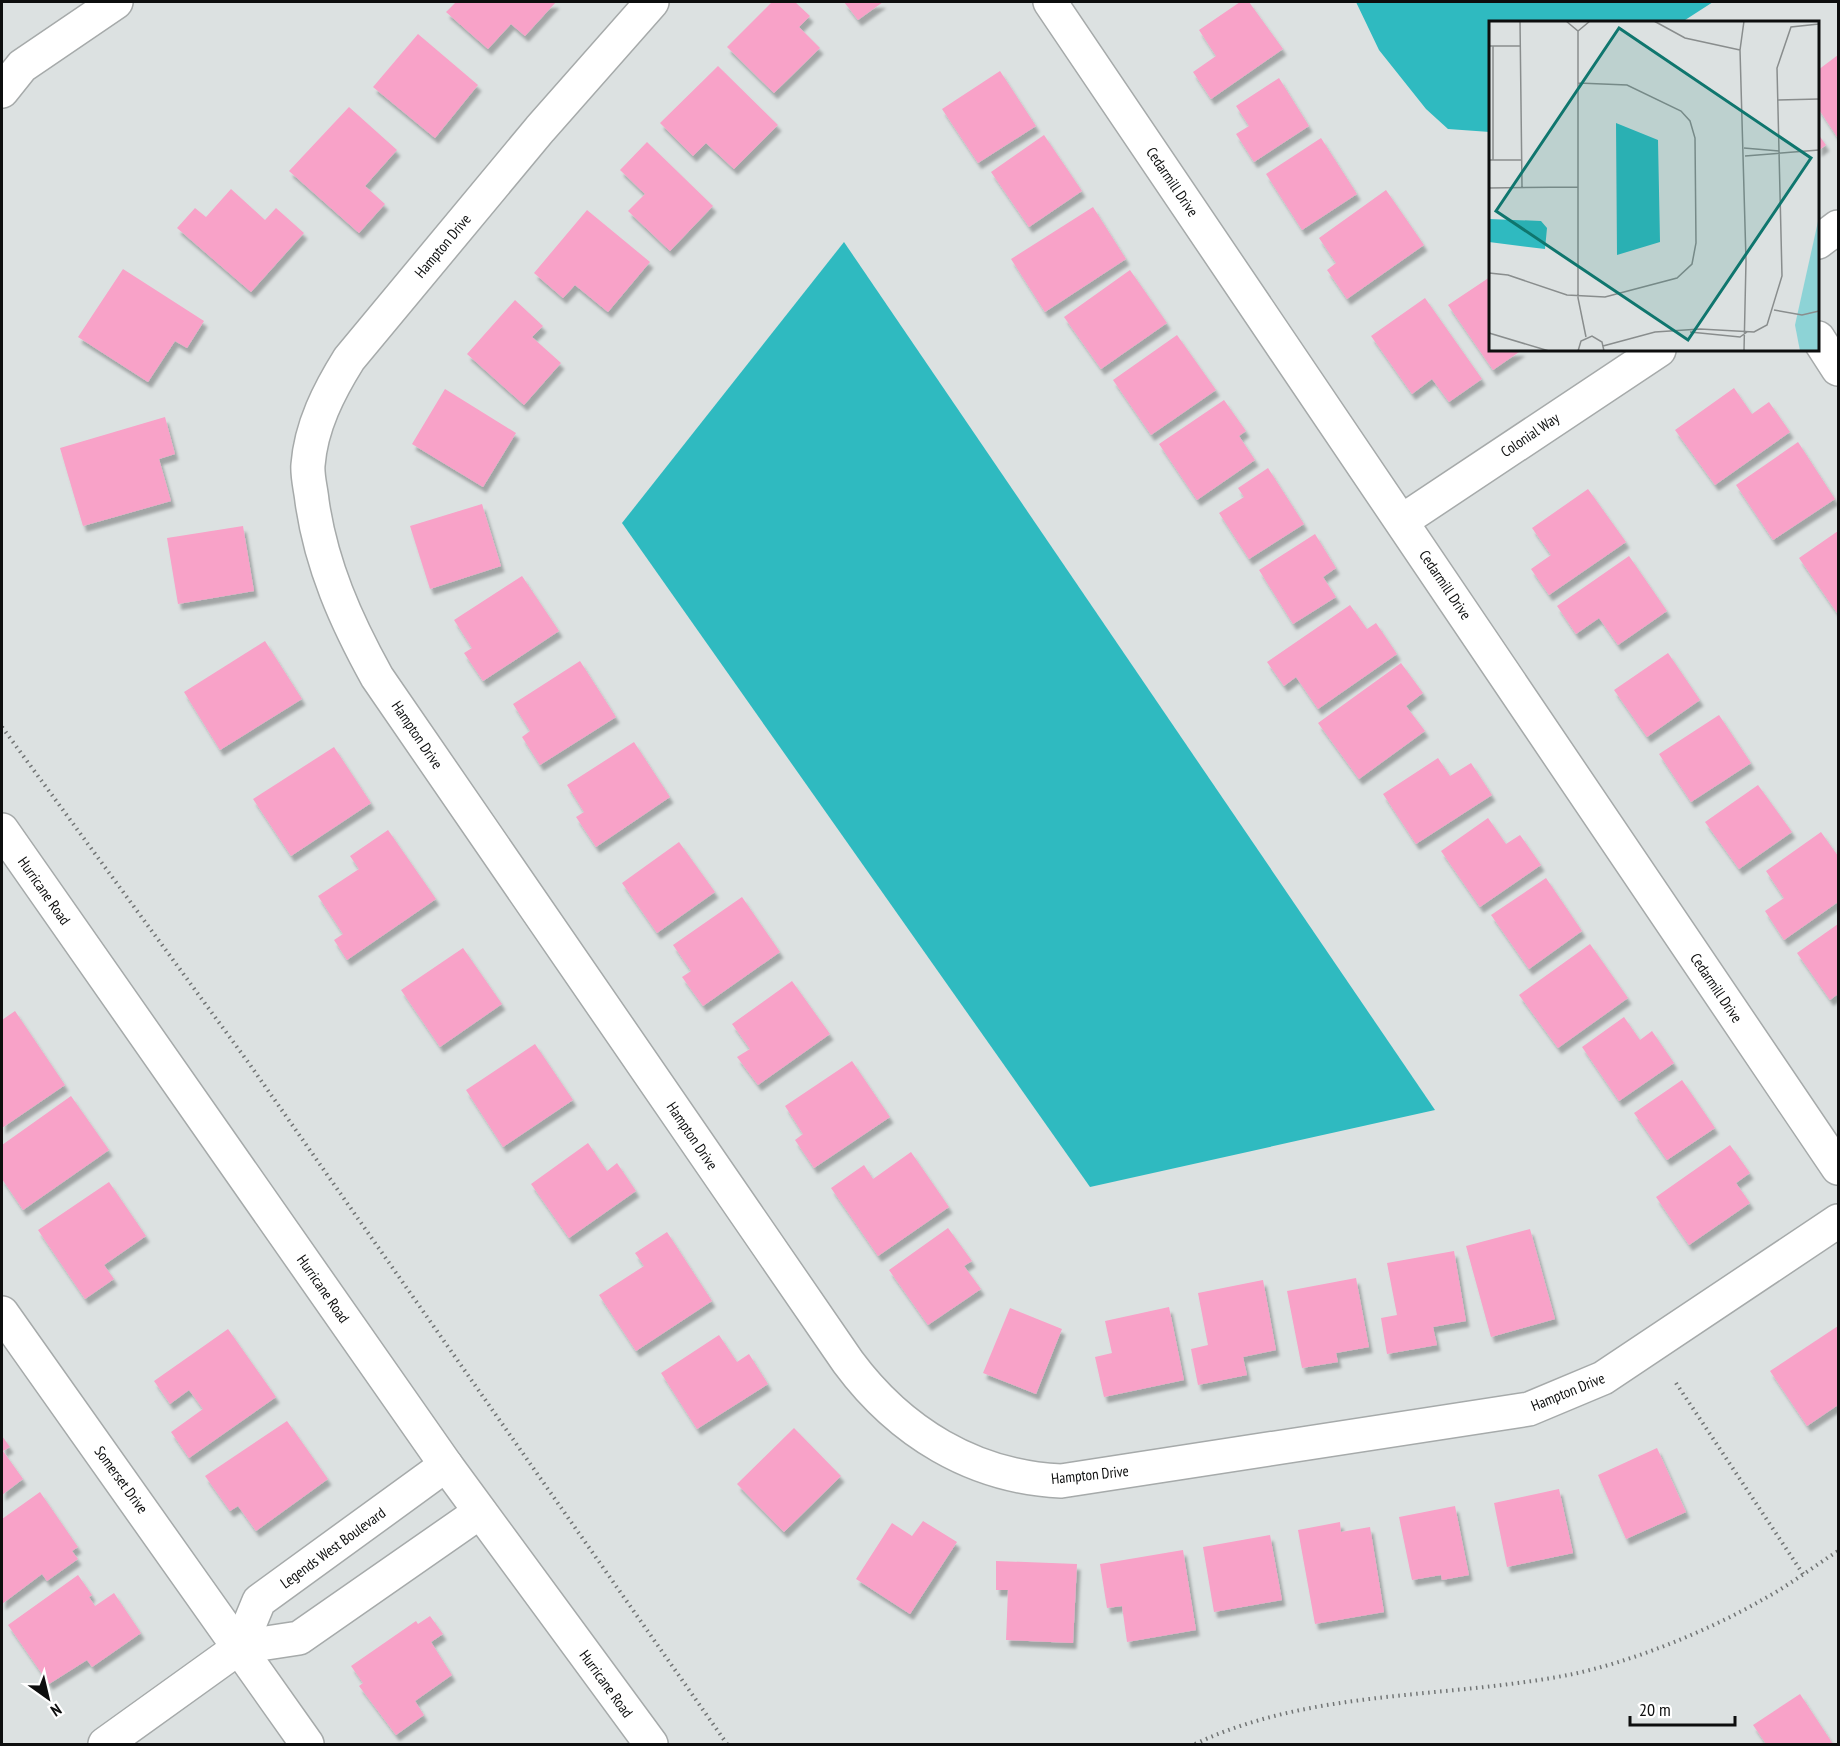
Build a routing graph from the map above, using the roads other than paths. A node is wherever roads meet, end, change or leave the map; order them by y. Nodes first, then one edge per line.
1 (116, 2) edge
2 (652, 2) edge
3 (1050, 2) edge
4 (8, 76) edge
5 (1839, 227) edge
6 (1819, 241) edge
7 (1819, 339) edge
8 (1657, 351) edge
9 (1839, 369) edge
10 (1402, 521) junction
11 (2, 830) edge
12 (1839, 1168) edge
13 (1839, 1221) edge
14 (2, 1313) edge
15 (446, 1465) junction
16 (480, 1512) junction
17 (240, 1647) junction
18 (105, 1744) edge
19 (307, 1744) edge
20 (651, 1744) edge

1 - 4 street
2 - 13 street, Hampton Drive
3 - 10 street, Cedarmill Drive
5 - 6 street
7 - 9 street
8 - 10 street, Colonial Way
10 - 12 street, Cedarmill Drive
11 - 15 street, Hurricane Road
14 - 17 street, Somerset Drive
15 - 16 street, Hurricane Road
15 - 17 street, Legends West Boulevard
16 - 17 street
16 - 20 street, Hurricane Road
17 - 18 street
17 - 19 street, Somerset Drive

